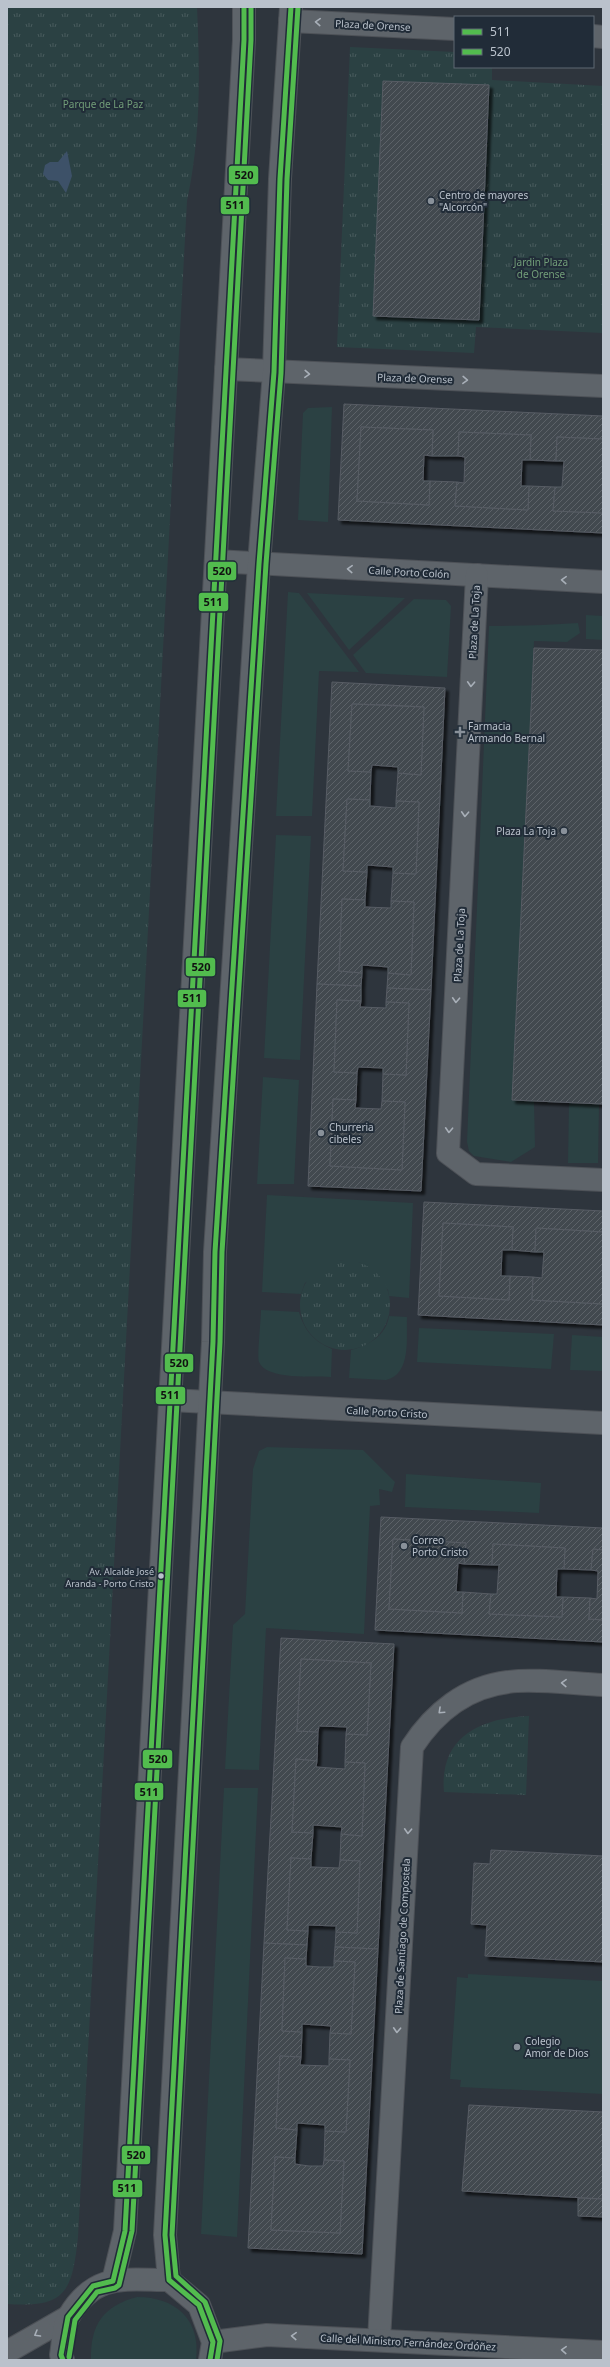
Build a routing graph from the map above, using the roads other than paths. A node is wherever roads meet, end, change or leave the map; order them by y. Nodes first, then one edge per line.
1 (244, 7) edge
2 (291, 14) edge
3 (454, 29) edge
4 (226, 369) junction
5 (274, 372) junction
6 (603, 386) edge
7 (216, 560) junction
8 (259, 564) junction
9 (477, 576) junction
10 (603, 582) edge
11 (603, 1180) edge
12 (170, 1400) junction
13 (209, 1402) junction
14 (603, 1423) edge
15 (603, 1685) edge
16 (113, 2280) junction
17 (169, 2280) junction
18 (68, 2317) junction
19 (380, 2340) junction
20 (211, 2351) edge
21 (7, 2352) edge
22 (603, 2352) edge
23 (63, 2360) edge

1 - 4 street
3 -> 2 street, Plaza de Orense
2 - 5 street
4 - 5 street, Plaza de Orense
4 - 7 street
5 -> 6 street, Plaza de Orense
5 - 8 street
7 - 8 street, Calle Porto Colón
7 - 12 street
9 -> 8 street, Calle Porto Colón
8 - 13 street
10 -> 9 street, Calle Porto Colón
9 -> 11 street, Plaza de La Toja
12 - 13 street, Calle Porto Cristo
12 - 16 street
13 - 14 street, Calle Porto Cristo
13 - 17 street
15 -> 19 street, Plaza de Santiago de Compostela
16 - 17 street
16 - 18 street
17 - 20 street
18 -> 21 street
18 - 23 street
19 -> 20 street, Calle del Ministro Fernández Ordóñez
22 -> 19 street, Calle del Ministro Fernández Ordóñez

